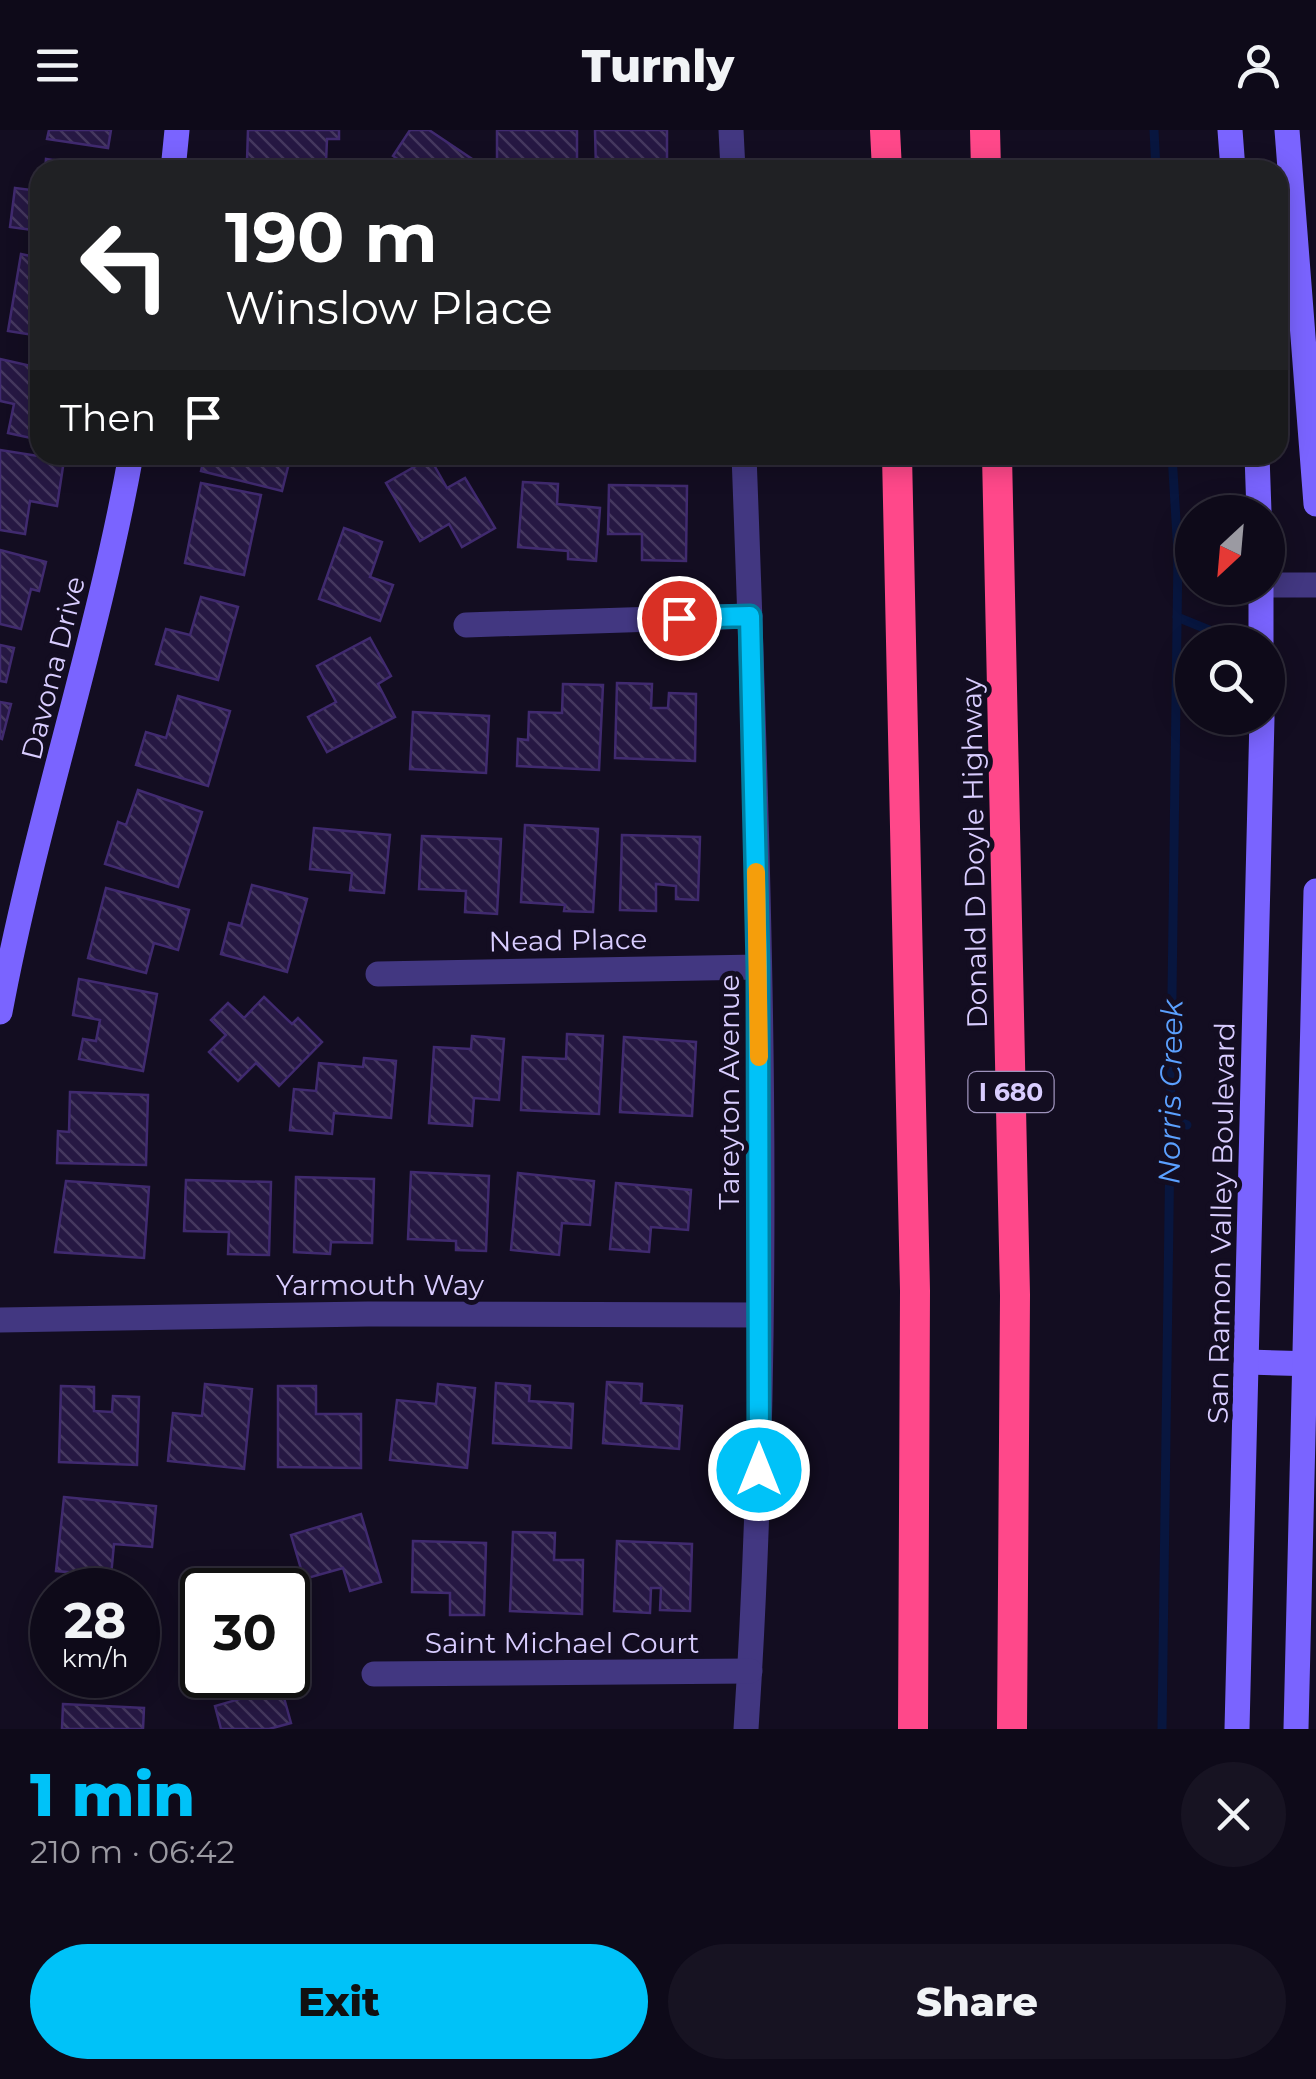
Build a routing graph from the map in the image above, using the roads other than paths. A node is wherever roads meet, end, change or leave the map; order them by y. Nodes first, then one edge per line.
1 (177, 130) edge
2 (731, 130) edge
3 (885, 130) edge
4 (984, 130) edge
5 (1230, 130) edge
6 (1287, 130) edge
7 (174, 160) edge
8 (732, 160) edge
9 (886, 160) edge
10 (986, 160) edge
11 (1232, 160) edge
12 (129, 465) edge
13 (744, 465) edge
14 (896, 465) edge
15 (997, 465) edge
16 (1257, 465) edge
17 (1258, 495) edge
18 (1316, 504) edge
19 (1316, 585) edge
20 (1285, 586) edge
21 (750, 616) junction
22 (466, 625) dead end
23 (1262, 735) edge
24 (1316, 891) edge
25 (758, 967) junction
26 (378, 974) dead end
27 (0, 1012) edge
28 (760, 1316) junction
29 (0, 1320) edge
30 (1248, 1362) junction
31 (1311, 1364) edge
32 (750, 1671) junction
33 (374, 1674) dead end
34 (746, 1729) edge
35 (913, 1729) edge
36 (1012, 1729) edge
37 (1237, 1729) edge
38 (1296, 1729) edge

1 - 7 main road
2 - 8 street
3 - 9 highway
4 - 10 highway
5 - 11 main road
6 - 18 main road
12 - 27 main road, Davona Drive
13 - 21 street, Tareyton Avenue
14 - 35 highway
15 - 36 highway, Donald D Doyle Highway / I 680
16 - 17 main road
19 - 20 street
21 - 22 street
21 - 25 street, Tareyton Avenue
23 - 30 main road, San Ramon Valley Boulevard
24 - 31 main road
25 - 26 street, Nead Place
25 - 28 street, Tareyton Avenue
28 - 29 street, Yarmouth Way
28 - 32 street, Tareyton Avenue
30 - 31 main road
30 - 37 main road, San Ramon Valley Boulevard
31 - 38 main road
32 - 33 street, Saint Michael Court
32 - 34 street, Tareyton Avenue

